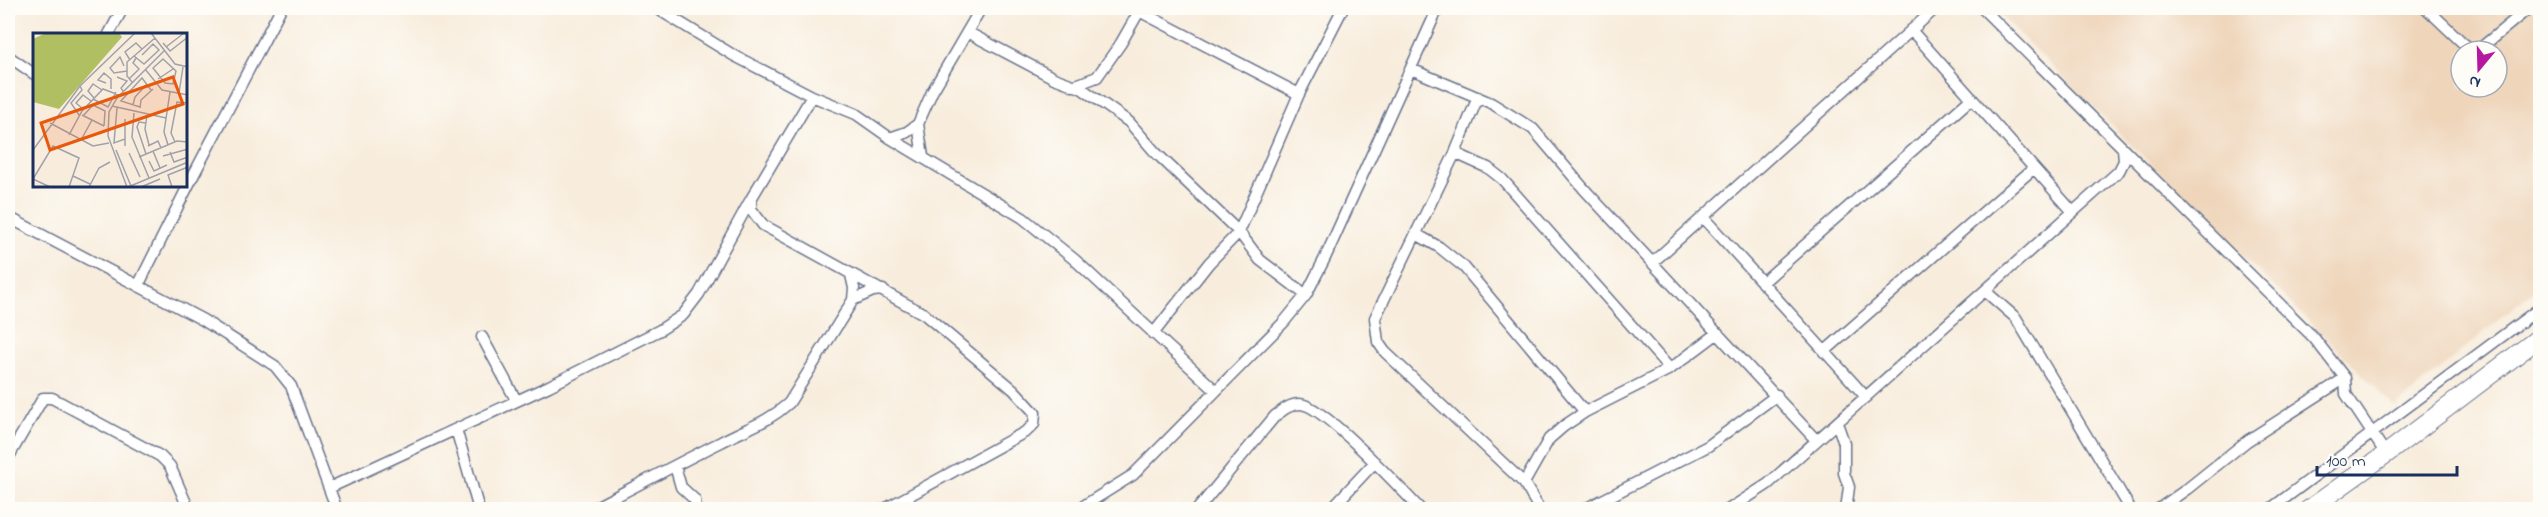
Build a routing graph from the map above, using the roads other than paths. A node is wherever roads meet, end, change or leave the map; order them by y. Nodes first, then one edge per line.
1 (123, 8) edge
2 (281, 8) edge
3 (656, 8) edge
4 (981, 8) edge
5 (1343, 8) edge
6 (1438, 8) edge
7 (1936, 8) edge
8 (1982, 8) edge
9 (2426, 8) edge
10 (2529, 8) edge
11 (1140, 9) edge
12 (675, 12) edge
13 (1911, 30) junction
14 (967, 32) junction
15 (110, 33) edge
16 (2459, 39) edge
17 (2491, 39) edge
18 (8, 56) edge
19 (1411, 69) junction
20 (33, 73) edge
21 (1097, 77) junction
22 (1072, 86) junction
23 (1299, 94) junction
24 (812, 96) junction
25 (1478, 97) junction
26 (1972, 98) junction
27 (1100, 101) junction
28 (918, 123) junction
29 (890, 138) junction
30 (2122, 148) junction
31 (1455, 153) junction
32 (923, 157) junction
33 (2034, 168) junction
34 (750, 199) junction
35 (2073, 212) junction
36 (1703, 217) junction
37 (8, 218) edge
38 (763, 225) junction
39 (735, 230) junction
40 (1239, 232) junction
41 (1416, 234) junction
42 (1653, 262) junction
43 (851, 275) junction
44 (1762, 283) junction
45 (138, 286) junction
46 (883, 290) junction
47 (1985, 291) junction
48 (1306, 295) junction
49 (853, 300) junction
50 (2541, 308) edge
51 (1718, 333) junction
52 (1153, 334) junction
53 (482, 337) dead end
54 (2541, 337) edge
55 (1824, 352) junction
56 (1670, 369) junction
57 (2345, 378) junction
58 (1216, 391) junction
59 (1777, 395) junction
60 (1866, 398) junction
61 (516, 400) junction
62 (1585, 412) junction
63 (1837, 423) junction
64 (456, 429) junction
65 (2371, 435) junction
66 (1816, 440) junction
67 (2386, 454) junction
68 (8, 458) edge
69 (1375, 462) junction
70 (675, 466) junction
71 (1524, 483) junction
72 (329, 488) junction
73 (1746, 505) edge
74 (189, 510) edge
75 (337, 510) edge
76 (479, 510) edge
77 (590, 510) edge
78 (696, 510) edge
79 (883, 510) edge
80 (1077, 510) edge
81 (1197, 510) edge
82 (1330, 510) edge
83 (1421, 510) edge
84 (1540, 510) edge
85 (1582, 510) edge
86 (1728, 510) edge
87 (1846, 510) edge
88 (2131, 510) edge
89 (2157, 510) edge
90 (2269, 510) edge
91 (2308, 510) edge

1 - 15 street
2 - 45 street
3 - 12 street
4 - 14 street
5 - 23 street
6 - 19 street
7 - 13 street
8 - 30 street
9 - 16 street
10 - 17 street
11 - 21 street
11 - 23 street
12 - 24 street
13 - 26 street
13 - 36 street
14 - 22 street
14 - 28 street
18 - 20 street
19 - 25 street
19 - 48 street
21 - 22 street
21 - 27 street
22 - 27 street
23 - 40 street
24 - 29 street
24 - 34 street
25 - 31 street
25 - 42 street
26 - 33 street
26 - 44 street
27 - 40 street
28 - 29 street
28 - 32 street
29 - 32 street
30 - 35 street
30 - 57 street
31 - 41 street
31 - 56 street
32 - 52 street
33 - 35 street
33 - 55 street
34 - 38 street
34 - 39 street
35 - 47 street
36 - 42 street
36 - 44 street
37 - 45 street
38 - 39 street
38 - 43 street
39 - 61 street
40 - 48 street
40 - 52 street
41 - 62 street
41 - 71 street
42 - 51 street
43 - 46 street
43 - 49 street
44 - 55 street
45 - 72 street
46 - 49 street
46 - 79 street
47 - 60 street
47 - 88 street
48 - 58 street
49 - 70 street
50 - 65 street
51 - 56 street
51 - 59 street
52 - 58 street
53 - 61 street
54 - 67 highway
55 - 60 street
56 - 62 street
57 - 65 street
57 - 89 street
58 - 80 street
59 - 66 street
59 - 85 street
60 - 63 street
61 - 64 street
62 - 71 street
63 - 66 street
63 - 87 street
64 - 72 street
64 - 76 street
65 - 67 street
65 - 90 street
66 - 73 street
67 - 91 highway
68 - 74 street
69 - 81 street
69 - 82 street
69 - 83 street
70 - 77 street
70 - 78 street
71 - 84 street
72 - 75 street
73 - 86 street

